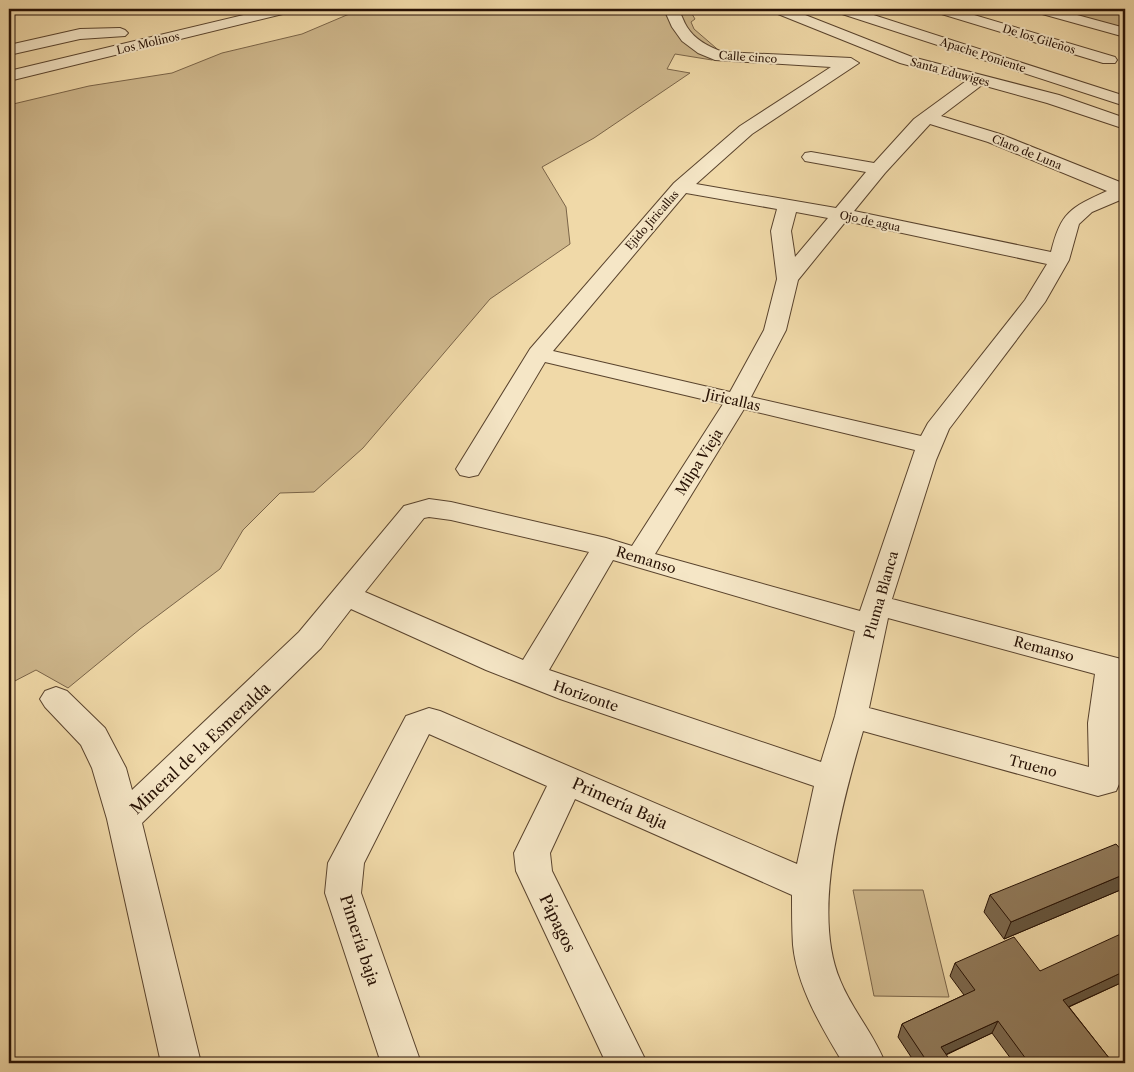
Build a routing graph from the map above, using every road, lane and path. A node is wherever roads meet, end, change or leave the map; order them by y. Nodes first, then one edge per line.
1 (286, 9) edge
2 (671, 9) edge
3 (778, 9) edge
4 (841, 9) edge
5 (1040, 9) edge
6 (930, 12) edge
7 (894, 26) junction
8 (120, 33) dead end
9 (1125, 33) edge
10 (9, 50) edge
11 (1125, 52) edge
12 (906, 60) junction
13 (1109, 60) junction
14 (848, 63) junction
15 (9, 76) edge
16 (978, 80) junction
17 (1067, 82) junction
18 (1125, 101) edge
19 (927, 117) junction
20 (1125, 124) edge
21 (811, 157) dead end
22 (878, 168) junction
23 (681, 187) junction
24 (1124, 191) edge
25 (788, 206) junction
26 (839, 214) junction
27 (1059, 260) junction
28 (788, 279) junction
29 (538, 354) junction
30 (737, 401) junction
31 (928, 445) junction
32 (469, 469) dead end
33 (418, 509) joint
34 (606, 548) junction
35 (638, 559) junction
36 (347, 596) junction
37 (874, 615) junction
38 (1119, 669) edge
39 (530, 675) junction
40 (56, 699) dead end
41 (851, 716) junction
42 (429, 720) joint
43 (832, 779) junction
44 (567, 780) junction
45 (124, 820) junction
46 (810, 886) junction
47 (181, 1063) edge
48 (401, 1063) edge
49 (627, 1063) edge
50 (865, 1063) edge

1 - 15 street, Los Molinos
2 - 14 street, Calle cinco
3 - 12 street, Santa Eduwiges
4 - 7 street, Apache Poniente
5 - 9 street
6 - 7 street
6 - 13 street, De los Gileños
7 - 17 street, Apache Poniente
8 - 10 street
11 - 13 street
12 - 14 street
12 - 16 street, Santa Eduwiges
13 - 17 street
14 - 23 street, Ejido Jiricallas
16 - 19 street, Milpa Vieja
16 - 20 street, Santa Eduwiges
17 - 18 street, Apache Poniente
19 - 22 street, Milpa Vieja
19 - 24 street, Claro de Luna
21 - 22 street
22 - 26 street, Milpa Vieja
23 - 25 street, Ojo de agua
23 - 29 street, Ejido Jiricallas
24 - 27 street, Pluma Blanca
25 - 26 street, Ojo de agua
25 - 28 street, Milpa Vieja
26 - 27 street, Ojo de agua
26 - 28 street, Milpa Vieja
27 - 31 street, Pluma Blanca
28 - 30 street, Milpa Vieja
29 - 30 street, Jiricallas
29 - 32 street, Ejido Jiricallas
30 - 31 street, Jiricallas
30 - 35 street, Milpa Vieja
31 - 37 street, Pluma Blanca
33 - 34 street, Remanso
33 - 36 street, Mineral de la Esmeralda
34 - 35 street, Remanso
34 - 39 street
35 - 37 street, Remanso
36 - 39 street, Horizonte
36 - 45 street, Mineral de la Esmeralda
37 - 38 street, Remanso
37 - 41 street, Pluma Blanca
38 - 41 street, Trueno
39 - 43 street, Horizonte
40 - 45 street
41 - 43 street, Pluma Blanca
42 - 44 street, Primería Baja
42 - 48 street, Pimería baja
43 - 46 street, Pluma Blanca
44 - 46 street, Primería Baja
44 - 49 street, Pápagos
45 - 47 street, Mineral de la Esmeralda
46 - 50 street, Pluma Blanca

